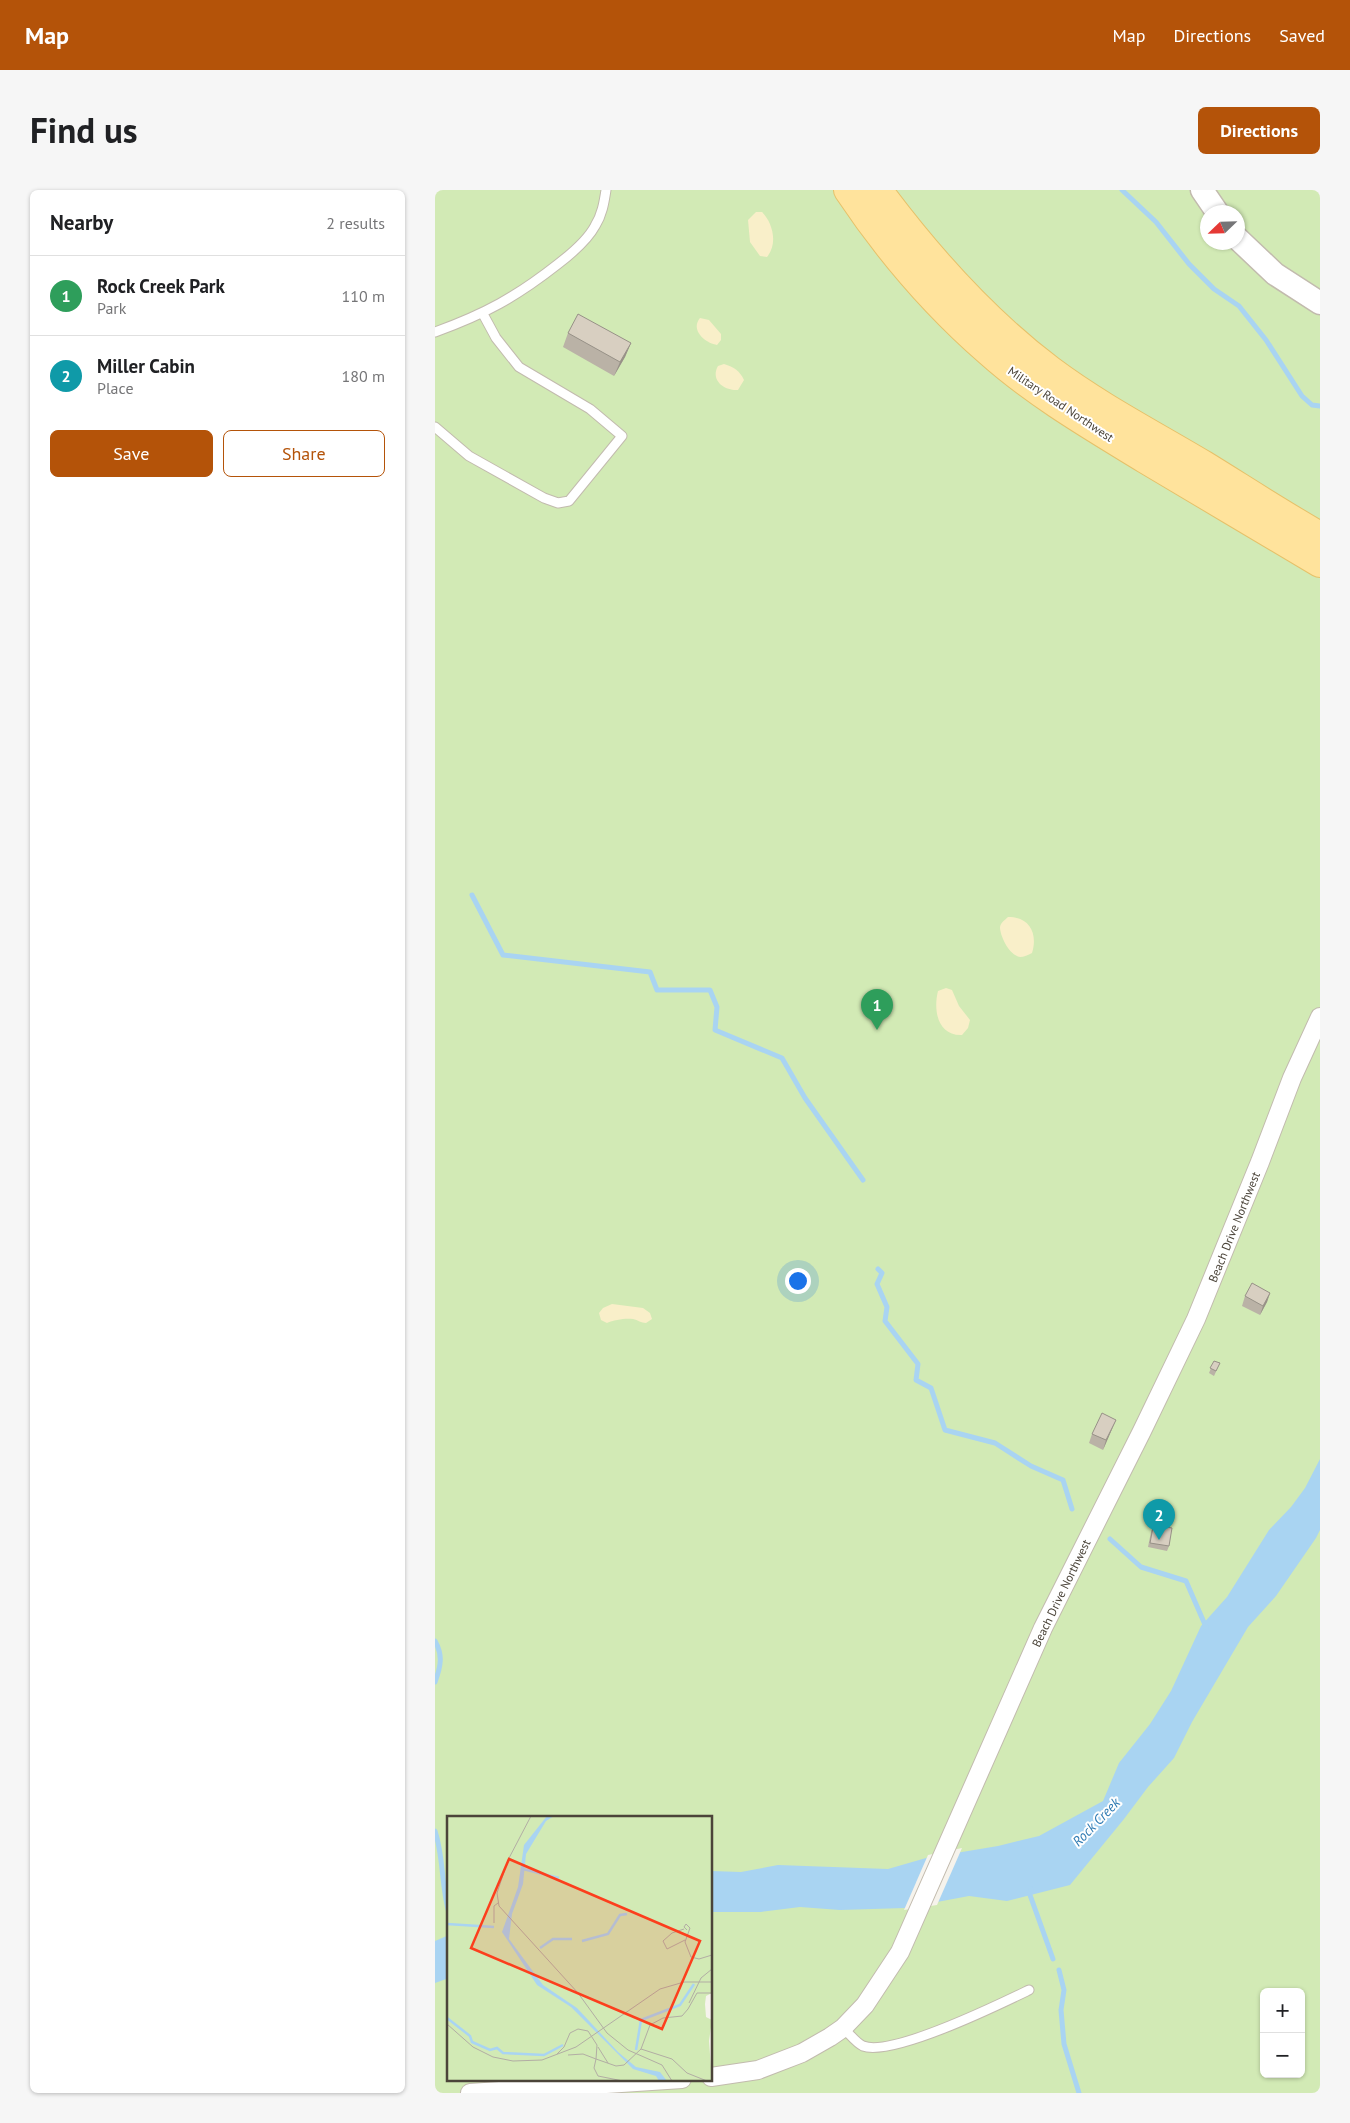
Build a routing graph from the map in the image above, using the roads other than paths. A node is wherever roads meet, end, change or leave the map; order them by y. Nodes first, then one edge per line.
1 (605, 190) edge
2 (849, 190) edge
3 (878, 190) edge
4 (1202, 190) edge
5 (1212, 205) edge
6 (1245, 246) edge
7 (1320, 303) edge
8 (483, 314) junction
9 (435, 332) edge
10 (435, 427) edge
11 (1320, 536) edge
12 (1320, 563) edge
13 (1320, 1017) edge
14 (1029, 1990) dead end
15 (843, 2028) junction
16 (713, 2077) edge
17 (667, 2080) edge
18 (470, 2093) edge

1 - 8 lane
2 - 12 main road, Military Road Northwest
3 - 11 main road, Military Road Northwest
4 - 5 street
6 - 7 street
8 - 9 lane
8 - 10 lane
13 - 15 street, Beach Drive Northwest
14 - 15 lane
15 - 16 street, Beach Drive Northwest
17 - 18 street

